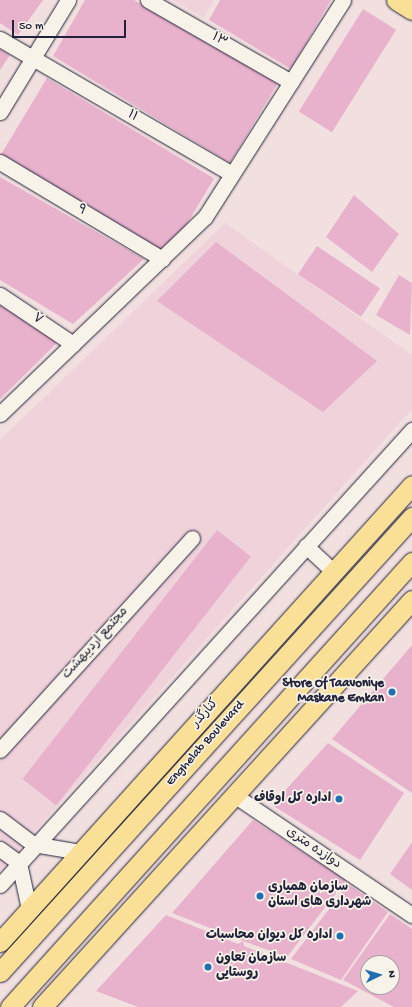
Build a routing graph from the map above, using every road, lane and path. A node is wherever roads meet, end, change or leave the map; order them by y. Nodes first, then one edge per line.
1 (68, 0) edge
2 (148, 0) edge
3 (343, 0) edge
4 (396, 0) edge
5 (412, 10) edge
6 (0, 39) edge
7 (33, 59) junction
8 (291, 82) junction
9 (0, 112) edge
10 (0, 162) edge
11 (232, 174) junction
12 (162, 259) junction
13 (0, 295) edge
14 (73, 344) junction
15 (0, 414) edge
16 (412, 430) edge
17 (412, 486) edge
18 (412, 517) edge
19 (192, 538) dead end
20 (306, 546) junction
21 (412, 562) edge
22 (334, 572) junction
23 (319, 588) junction
24 (336, 600) junction
25 (410, 605) edge
26 (273, 671) junction
27 (295, 691) junction
28 (0, 750) edge
29 (234, 795) junction
30 (0, 819) edge
31 (33, 844) junction
32 (0, 849) edge
33 (80, 852) junction
34 (19, 863) junction
35 (0, 885) edge
36 (29, 909) junction
37 (412, 915) edge
38 (0, 942) edge
39 (0, 972) edge
40 (10, 1007) edge
41 (42, 1007) edge

1 - 7 street
2 - 8 street, ۱۳
3 - 8 street
4 - 5 main road
6 - 7 street, ۱۱
7 - 9 street
7 - 11 street, ۱۱
8 - 11 street
10 - 12 street, ۹
11 - 12 street
12 - 14 street
13 - 14 street, ۷
14 - 15 street
16 - 20 street
17 - 22 main road, کنارگذر
18 - 24 main road, Enghelab Boulevard
19 - 28 street, مجتمع اردیبهشت
20 - 22 street
20 - 31 street
21 - 27 main road
22 - 23 main road, کنارگذر
23 - 24 main road
23 - 33 main road, کنارگذر
24 - 26 main road, Enghelab Boulevard
25 - 29 main road
26 - 27 main road
26 - 39 main road, Enghelab Boulevard
27 - 40 main road
29 - 37 street, دوازده متری
29 - 41 main road
30 - 31 street
31 - 33 street
31 - 34 street
32 - 34 street
33 - 36 main road, کنارگذر
34 - 35 street
34 - 36 street
36 - 38 main road, کنارگذر

